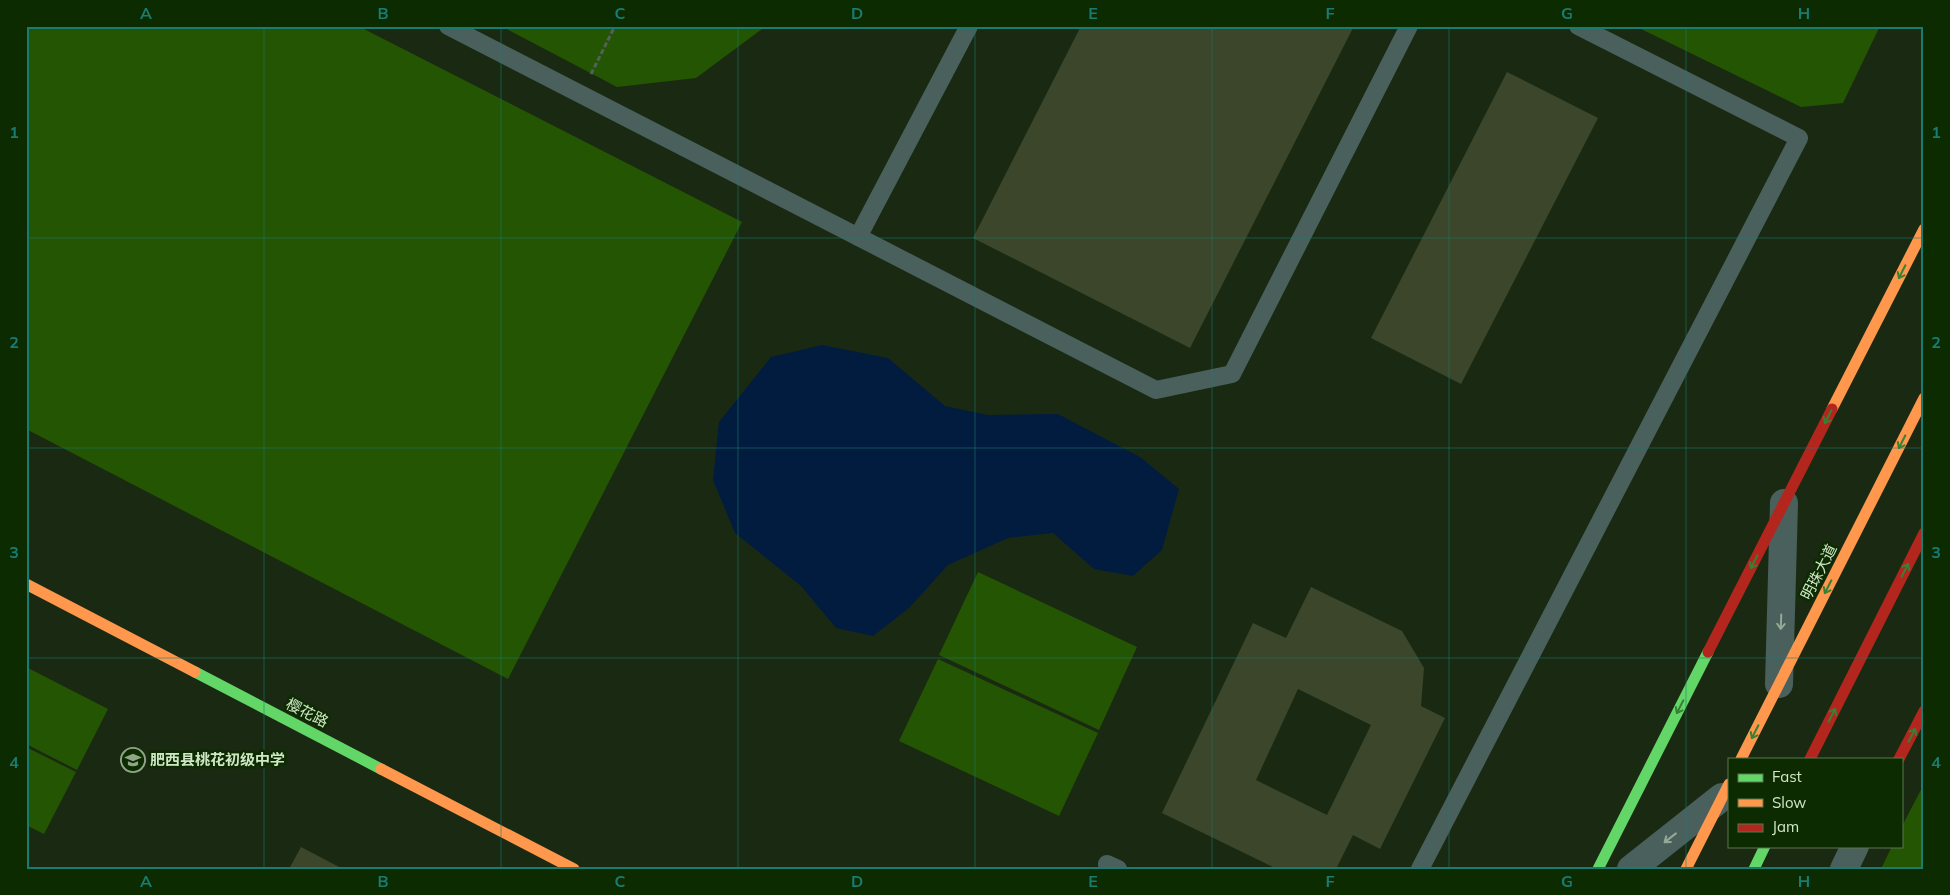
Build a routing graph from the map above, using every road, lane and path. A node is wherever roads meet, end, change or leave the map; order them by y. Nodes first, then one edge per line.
1 (448, 26) edge
2 (615, 26) edge
3 (969, 26) edge
4 (1409, 26) edge
5 (1578, 26) edge
6 (580, 94) junction
7 (1924, 229) edge
8 (858, 237) junction
9 (1924, 398) edge
10 (1784, 503) junction
11 (1924, 533) edge
12 (26, 584) edge
13 (1779, 684) junction
14 (1924, 711) edge
15 (1742, 758) edge
16 (1811, 758) edge
17 (1900, 758) edge
18 (1725, 791) edge
19 (1764, 848) edge
20 (1854, 848) edge
21 (574, 869) edge
22 (1420, 869) edge
23 (1598, 869) edge
24 (1631, 869) edge
25 (1686, 869) edge
26 (1754, 869) edge
27 (1844, 869) edge

1 - 6 lane
2 - 6 path
3 - 8 lane
4 - 8 lane
5 - 22 lane
6 - 8 lane
7 -> 10 street
9 -> 13 street, 明珠大道
10 -> 13 street
10 -> 23 street
16 -> 11 street
12 - 21 street, 樱花路
13 -> 15 street, 明珠大道
17 -> 14 street
18 -> 24 street
18 - 25 street
19 - 26 street
20 - 27 street

